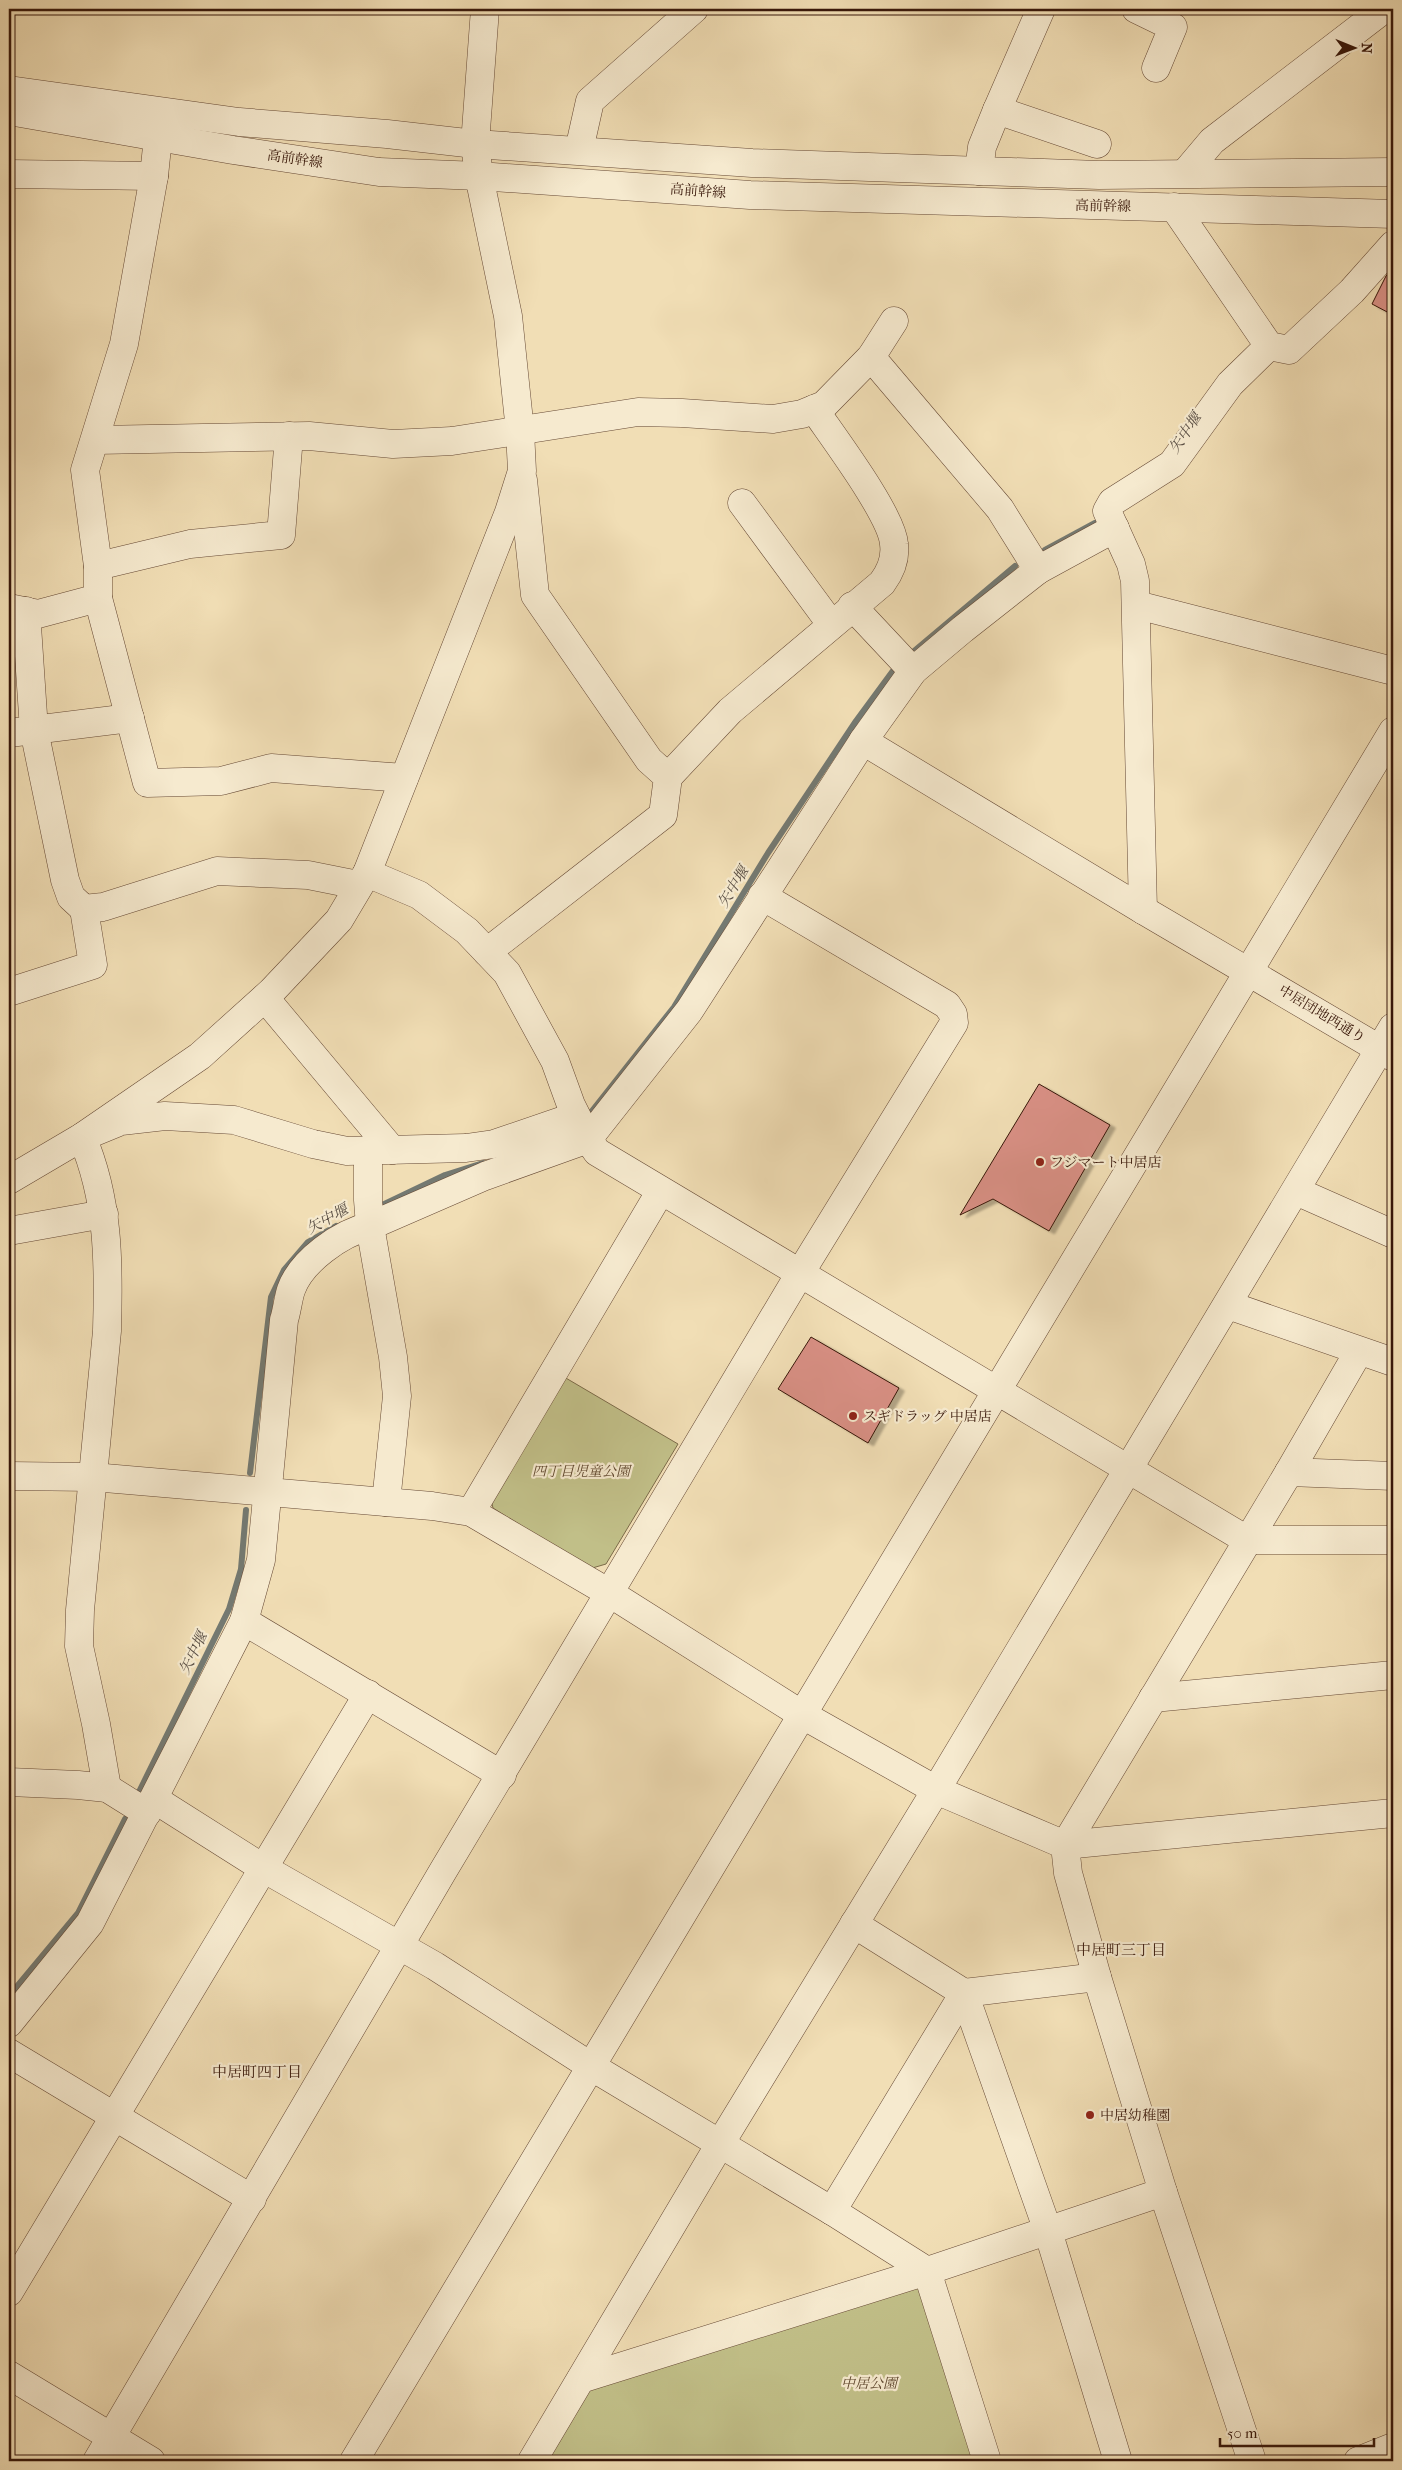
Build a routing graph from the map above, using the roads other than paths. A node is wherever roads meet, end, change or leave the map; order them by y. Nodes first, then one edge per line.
1 (485, 9) edge
2 (694, 9) edge
3 (1041, 9) edge
4 (1136, 9) edge
5 (1384, 9) edge
6 (1156, 68) dead end
7 (9, 90) edge
8 (997, 110) junction
9 (9, 111) edge
10 (158, 137) junction
11 (475, 144) junction
12 (1097, 144) dead end
13 (578, 150) junction
14 (979, 171) junction
15 (1393, 172) edge
16 (1185, 173) junction
17 (9, 174) edge
18 (154, 176) junction
19 (478, 176) junction
20 (1174, 207) junction
21 (1393, 214) edge
22 (1393, 245) edge
23 (894, 321) dead end
24 (1269, 346) junction
25 (872, 357) junction
26 (814, 409) junction
27 (520, 431) junction
28 (289, 436) junction
29 (96, 440) junction
30 (522, 471) junction
31 (742, 504) dead end
32 (1115, 528) junction
33 (98, 566) junction
34 (1038, 570) junction
35 (98, 598) junction
36 (1137, 605) junction
37 (852, 606) junction
38 (17, 609) edge
39 (831, 624) junction
40 (913, 671) junction
41 (1393, 671) edge
42 (130, 718) junction
43 (1393, 731) edge
44 (21, 732) edge
45 (863, 741) junction
46 (668, 777) junction
47 (404, 778) junction
48 (362, 879) junction
49 (762, 896) junction
50 (84, 909) junction
51 (1143, 910) junction
52 (487, 952) junction
53 (1250, 971) junction
54 (9, 992) edge
55 (266, 998) junction
56 (1389, 1044) edge
57 (582, 1128) junction
58 (82, 1137) junction
59 (380, 1150) junction
60 (9, 1180) edge
61 (1296, 1191) junction
62 (660, 1192) junction
63 (104, 1214) junction
64 (370, 1226) junction
65 (9, 1231) edge
66 (1393, 1234) edge
67 (799, 1275) junction
68 (1228, 1305) junction
69 (1359, 1350) junction
70 (1393, 1362) edge
71 (996, 1390) junction
72 (1130, 1469) junction
73 (1289, 1472) junction
74 (9, 1476) edge
75 (93, 1476) junction
76 (1393, 1476) edge
77 (267, 1493) junction
78 (386, 1502) junction
79 (471, 1512) junction
80 (1247, 1540) junction
81 (1393, 1540) edge
82 (611, 1594) junction
83 (244, 1621) junction
84 (1393, 1675) edge
85 (368, 1694) junction
86 (1152, 1698) junction
87 (801, 1714) junction
88 (502, 1775) junction
89 (9, 1782) edge
90 (107, 1788) junction
91 (936, 1790) junction
92 (151, 1806) junction
93 (1393, 1813) edge
94 (1065, 1844) junction
95 (263, 1868) junction
96 (854, 1924) junction
97 (400, 1945) junction
98 (1097, 1977) junction
99 (964, 1993) junction
100 (9, 2023) edge
101 (9, 2053) edge
102 (592, 2067) junction
103 (114, 2118) junction
104 (720, 2144) junction
105 (1163, 2192) junction
106 (252, 2198) junction
107 (832, 2211) junction
108 (1048, 2231) junction
109 (927, 2271) junction
110 (9, 2292) edge
111 (9, 2375) edge
112 (581, 2379) junction
113 (112, 2437) junction
114 (1393, 2447) edge
115 (97, 2461) edge
116 (151, 2461) edge
117 (354, 2461) edge
118 (532, 2461) edge
119 (987, 2461) edge
120 (1118, 2461) edge
121 (1252, 2461) edge
122 (1358, 2461) edge

1 - 11 street
2 - 13 street
3 - 8 street
4 - 6 street
5 - 16 street
7 - 11 street
8 - 12 street
8 - 14 street
9 - 10 street, 高前幹線
10 - 18 street
10 - 19 street, 高前幹線
11 - 13 street
11 - 19 street
13 - 14 street
14 - 16 street
15 - 16 street
17 - 18 street
18 - 29 street
19 - 20 street, 高前幹線
19 - 27 street
20 - 21 street, 高前幹線
20 - 24 street
22 - 24 street
23 - 25 street
24 - 32 street
25 - 26 street
25 - 34 street
26 - 27 street
26 - 37 street
27 - 28 street
27 - 30 street
28 - 29 street
28 - 33 street
29 - 33 street
30 - 46 street
30 - 47 street
31 - 39 street
32 - 34 street
32 - 36 street
33 - 35 street
34 - 40 street
35 - 38 street
35 - 42 street
36 - 41 street
36 - 51 street
37 - 39 street
37 - 40 street
38 - 44 street
39 - 46 street
40 - 45 street
42 - 44 street
42 - 47 street
43 - 53 street
44 - 50 street
45 - 49 street
45 - 51 street, 中居団地西通り
46 - 52 street
47 - 48 street
48 - 50 street
48 - 52 street
48 - 55 street
49 - 57 street
49 - 67 street
50 - 54 street
51 - 53 street, 中居団地西通り
52 - 57 street
53 - 56 street, 中居団地西通り
53 - 71 street
55 - 58 street
55 - 59 street
56 - 61 street
57 - 59 street
57 - 62 street
57 - 64 street
58 - 59 street
58 - 60 street
58 - 63 street
59 - 64 street
61 - 66 street
61 - 68 street
62 - 67 street
62 - 79 street
63 - 65 street
63 - 75 street
64 - 77 street
64 - 78 street
67 - 71 street
67 - 82 street
68 - 69 street
68 - 72 street
69 - 70 street
69 - 73 street
71 - 72 street
71 - 87 street
72 - 80 street
72 - 91 street
73 - 76 street
73 - 80 street
74 - 75 street
75 - 77 street
75 - 90 street
77 - 78 street
77 - 83 street
78 - 79 street
79 - 82 street
80 - 81 street
80 - 86 street
82 - 87 street
82 - 88 street
83 - 85 street
83 - 92 street
84 - 86 street
85 - 88 street
85 - 95 street
86 - 94 street
87 - 91 street
87 - 102 street
88 - 97 street
89 - 90 street
90 - 92 street
91 - 94 street
91 - 96 street
92 - 95 street
92 - 100 street
93 - 94 street
94 - 98 street
95 - 97 street
95 - 103 street
96 - 99 street
96 - 104 street
97 - 102 street
97 - 106 street
98 - 99 street
98 - 105 street
99 - 107 street
99 - 108 street
101 - 103 street
102 - 104 street
102 - 117 street
103 - 106 street
103 - 110 street
104 - 107 street
104 - 112 street
105 - 108 street
105 - 121 street
106 - 113 street
107 - 109 street
108 - 109 street
108 - 120 street
109 - 112 street
109 - 119 street
111 - 113 street
112 - 118 street
113 - 115 street
113 - 116 street
114 - 122 street

